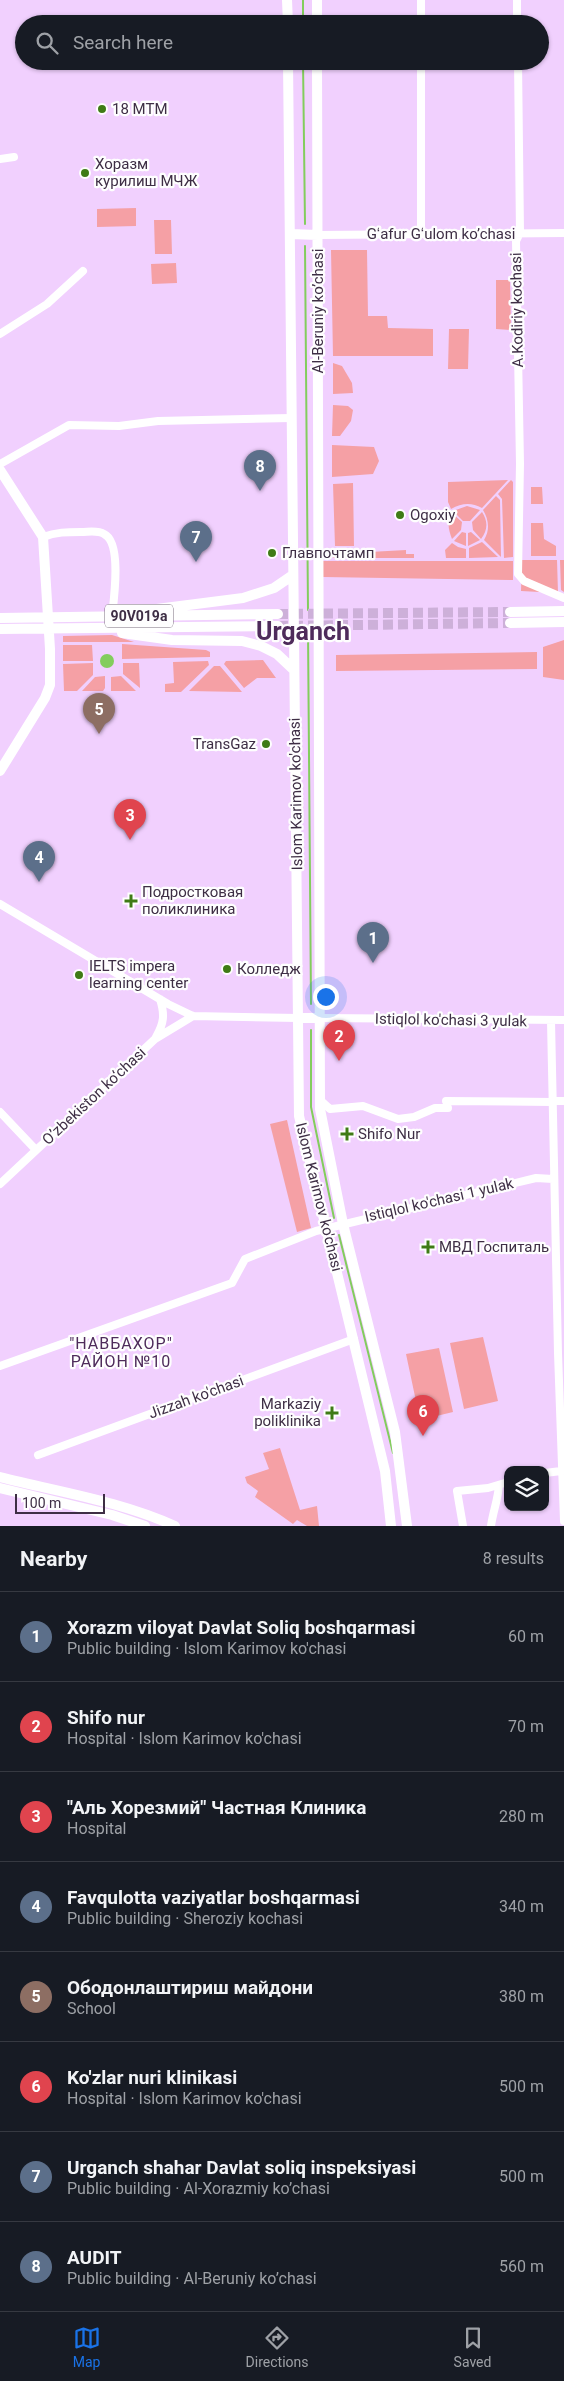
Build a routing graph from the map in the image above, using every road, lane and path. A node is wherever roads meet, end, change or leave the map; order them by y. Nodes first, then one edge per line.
1 (287, 0) edge
2 (317, 0) edge
3 (421, 0) edge
4 (517, 0) edge
5 (288, 15) edge
6 (317, 15) edge
7 (421, 15) edge
8 (517, 15) edge
9 (288, 70) edge
10 (317, 70) edge
11 (421, 70) edge
12 (518, 70) edge
13 (14, 157) dead end
14 (0, 159) edge
15 (520, 233) junction
16 (564, 233) edge
17 (290, 234) junction
18 (421, 234) junction
19 (318, 235) junction
20 (83, 272) dead end
21 (0, 334) edge
22 (291, 418) junction
23 (0, 464) edge
24 (0, 470) edge
25 (43, 538) junction
26 (293, 561) joint
27 (319, 562) joint
28 (293, 575) junction
29 (564, 598) edge
30 (564, 611) edge
31 (49, 612) junction
32 (510, 612) tunnel mouth
33 (278, 614) tunnel mouth
34 (112, 616) junction
35 (0, 618) edge
36 (564, 622) edge
37 (510, 623) tunnel mouth
38 (278, 626) tunnel mouth
39 (94, 628) junction
40 (0, 629) edge
41 (49, 629) junction
42 (294, 670) junction
43 (0, 771) edge
44 (0, 904) edge
45 (160, 999) junction
46 (193, 1016) junction
47 (298, 1018) junction
48 (320, 1018) junction
49 (564, 1020) edge
50 (551, 1021) junction
51 (155, 1039) junction
52 (320, 1100) junction
53 (552, 1101) junction
54 (564, 1101) edge
55 (0, 1112) edge
56 (36, 1150) junction
57 (553, 1179) junction
58 (0, 1184) edge
59 (343, 1224) junction
60 (326, 1228) junction
61 (354, 1339) junction
62 (561, 1353) edge
63 (0, 1366) edge
64 (38, 1455) dead end
65 (561, 1470) junction
66 (549, 1472) edge
67 (0, 1477) edge
68 (504, 1483) edge
69 (499, 1485) junction
70 (0, 1488) edge
71 (564, 1521) edge
72 (146, 1526) edge
73 (175, 1526) edge
74 (391, 1526) edge
75 (407, 1526) edge
76 (463, 1526) edge
77 (491, 1526) edge

1 - 5 main road
2 - 6 main road
3 - 7 street
4 - 8 street
9 - 17 main road, Al-Beruniy ko’chasi
10 - 19 main road, Al-Beruniy ko’chasi
11 - 18 street
12 - 15 street, A.Kodiriy kochasi
13 - 14 street
15 - 16 street, Gʻafur Gʻulom ko’chasi
15 - 18 street, Gʻafur Gʻulom ko’chasi
15 - 29 street, A.Kodiriy kochasi
17 - 19 main road
17 - 22 main road, Al-Beruniy ko’chasi
18 - 19 street, Gʻafur Gʻulom ko’chasi
19 - 27 main road, Al-Beruniy ko’chasi
20 - 21 street
22 - 23 street
22 - 26 main road, Al-Beruniy ko’chasi
24 - 25 main road
25 - 31 main road
25 - 34 street
26 - 28 main road, Islom Karimov ko'chasi
27 - 48 main road, Islom Karimov ko'chasi
28 - 34 main road
28 - 42 main road, Islom Karimov ko'chasi
30 - 32 main road
31 - 34 main road, 90V019a
31 - 35 main road, 90V019a
31 - 41 main road
33 - 34 main road, 90V019a
36 - 37 main road
38 - 39 main road, 90V019a
39 - 41 main road, 90V019a
39 - 42 main road
40 - 41 main road, 90V019a
41 - 43 main road
42 - 47 main road, Islom Karimov ko'chasi
44 - 45 street
45 - 46 street
45 - 51 street
46 - 47 street
46 - 51 street, O’zbekiston ko‘chasi
47 - 48 main road
47 - 60 main road, Islom Karimov ko'chasi
48 - 50 street, Istiqlol ko'chasi 3 yulak
48 - 52 main road, Islom Karimov ko'chasi
49 - 50 street, Istiqlol ko'chasi 3 yulak
50 - 53 street
51 - 56 street, O’zbekiston ko‘chasi
52 - 53 street
52 - 59 main road, Islom Karimov ko'chasi
53 - 54 street
53 - 57 street
55 - 56 street
56 - 58 street, O’zbekiston ko‘chasi
57 - 59 street, Istiqlol ko'chasi 1 yulak
57 - 62 street
59 - 60 street, Istiqlol ko'chasi 1 yulak
59 - 75 main road, Islom Karimov ko'chasi
60 - 61 main road, Islom Karimov ko'chasi
60 - 63 street
61 - 64 street, Jizzah ko'chasi
61 - 74 main road, Islom Karimov ko'chasi
62 - 65 street
65 - 66 street
65 - 71 street
67 - 73 main road
68 - 69 street
69 - 76 street
69 - 77 street
70 - 72 main road

